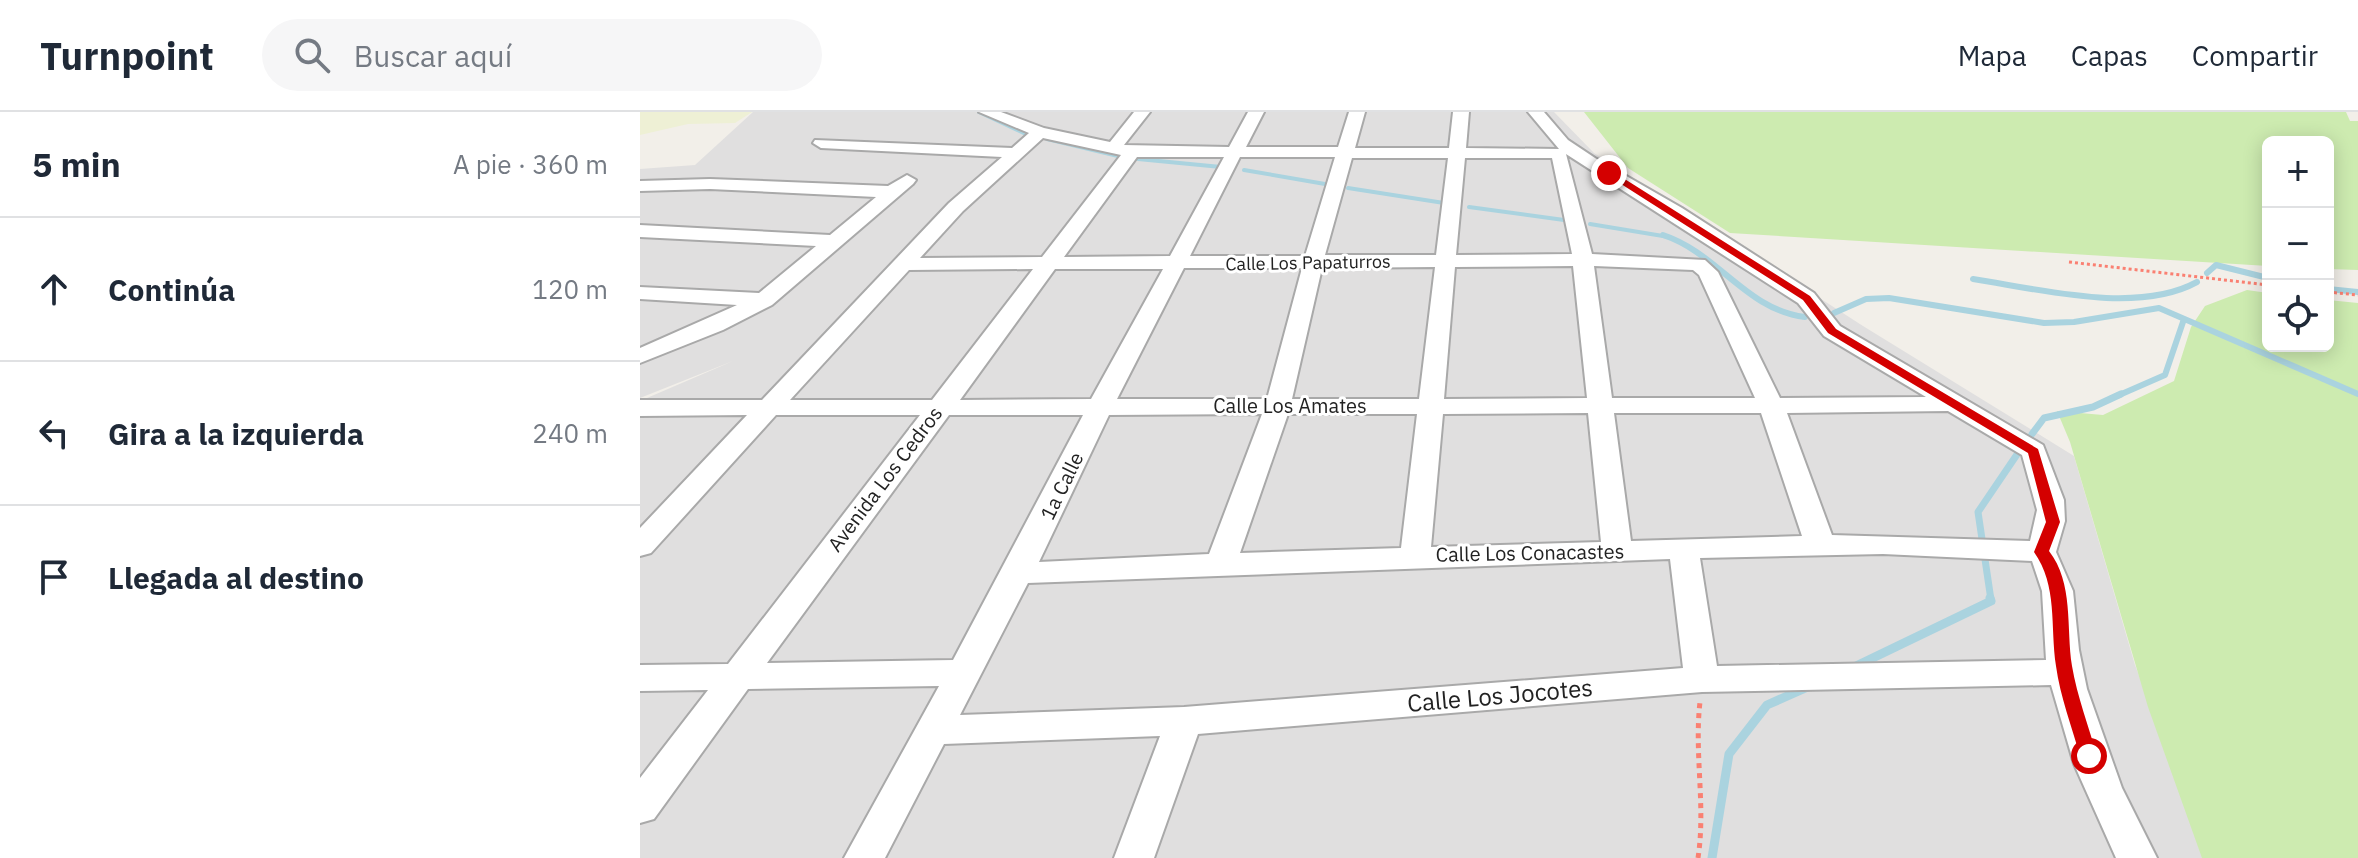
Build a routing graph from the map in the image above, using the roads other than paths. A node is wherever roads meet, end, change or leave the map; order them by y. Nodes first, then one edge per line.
1 (987, 112) edge
2 (1038, 112) edge
3 (1142, 112) edge
4 (1256, 112) edge
5 (1357, 112) edge
6 (1461, 112) edge
7 (1536, 112) edge
8 (1032, 129) junction
9 (821, 143) dead end
10 (1122, 151) junction
11 (1459, 151) junction
12 (1236, 152) junction
13 (1345, 152) junction
14 (1013, 153) junction
15 (644, 187) edge
16 (640, 231) edge
17 (835, 241) junction
18 (1583, 260) junction
19 (1445, 261) junction
20 (1313, 263) junction
21 (905, 264) junction
22 (1049, 264) junction
23 (1176, 264) junction
24 (640, 293) edge
25 (764, 300) junction
26 (640, 356) edge
27 (1101, 405) junction
28 (1431, 405) junction
29 (1601, 405) junction
30 (1771, 405) junction
31 (1940, 405) dead end
32 (1278, 406) junction
33 (640, 408) edge
34 (770, 408) junction
35 (937, 408) junction
36 (1820, 545) junction
37 (640, 546) edge
38 (1684, 550) junction
39 (1617, 551) junction
40 (2041, 552) junction
41 (1415, 556) junction
42 (1221, 563) junction
43 (1018, 573) junction
44 (2066, 672) junction
45 (965, 673) junction
46 (738, 677) junction
47 (640, 678) edge
48 (1702, 679) junction
49 (1184, 721) junction
50 (934, 730) junction
51 (640, 807) edge
52 (864, 858) edge
53 (1134, 858) edge
54 (2137, 858) edge

1 - 8 street
2 - 8 street
3 - 10 street, Avenida Los Cedros
4 - 12 street, 1a Calle
5 - 13 street
6 - 11 street
7 - 40 street
8 - 10 street
8 - 14 street
9 - 14 street
10 - 12 street
10 - 22 street, Avenida Los Cedros
11 - 13 street
11 - 18 street
11 - 19 street
12 - 13 street
12 - 23 street, 1a Calle
13 - 20 street
14 - 21 street
15 - 17 street
16 - 17 street
17 - 25 street
18 - 19 street, Calle Los Papaturros
18 - 29 street
18 - 30 street, Calle Los Papaturros
19 - 20 street, Calle Los Papaturros
19 - 28 street
20 - 23 street, Calle Los Papaturros
20 - 32 street
21 - 22 street, Calle Los Papaturros
21 - 34 street
22 - 23 street, Calle Los Papaturros
22 - 35 street, Avenida Los Cedros
23 - 27 street, 1a Calle
24 - 25 street
25 - 26 street
27 - 32 street, Calle Los Amates
27 - 35 street, Calle Los Amates
27 - 43 street, 1a Calle
28 - 29 street, Calle Los Amates
28 - 32 street, Calle Los Amates
28 - 41 street
29 - 30 street, Calle Los Amates
29 - 39 street
30 - 31 street, Calle Los Amates
30 - 36 street
32 - 42 street
33 - 34 street, Calle Los Amates
34 - 35 street, Calle Los Amates
34 - 37 street
35 - 46 street, Avenida Los Cedros
36 - 38 street, Calle Los Conacastes
36 - 40 street, Calle Los Conacastes
38 - 39 street, Calle Los Conacastes
38 - 48 street
39 - 41 street, Calle Los Conacastes
40 - 44 street
41 - 42 street, Calle Los Conacastes
42 - 43 street, Calle Los Conacastes
43 - 45 street, 1a Calle
44 - 48 street, Calle Los Jocotes
44 - 54 street
45 - 46 street
45 - 50 street, 1a Calle
46 - 47 street
46 - 51 street, Avenida Los Cedros
48 - 49 street, Calle Los Jocotes
49 - 50 street, Calle Los Jocotes
49 - 53 street
50 - 52 street, 1a Calle

